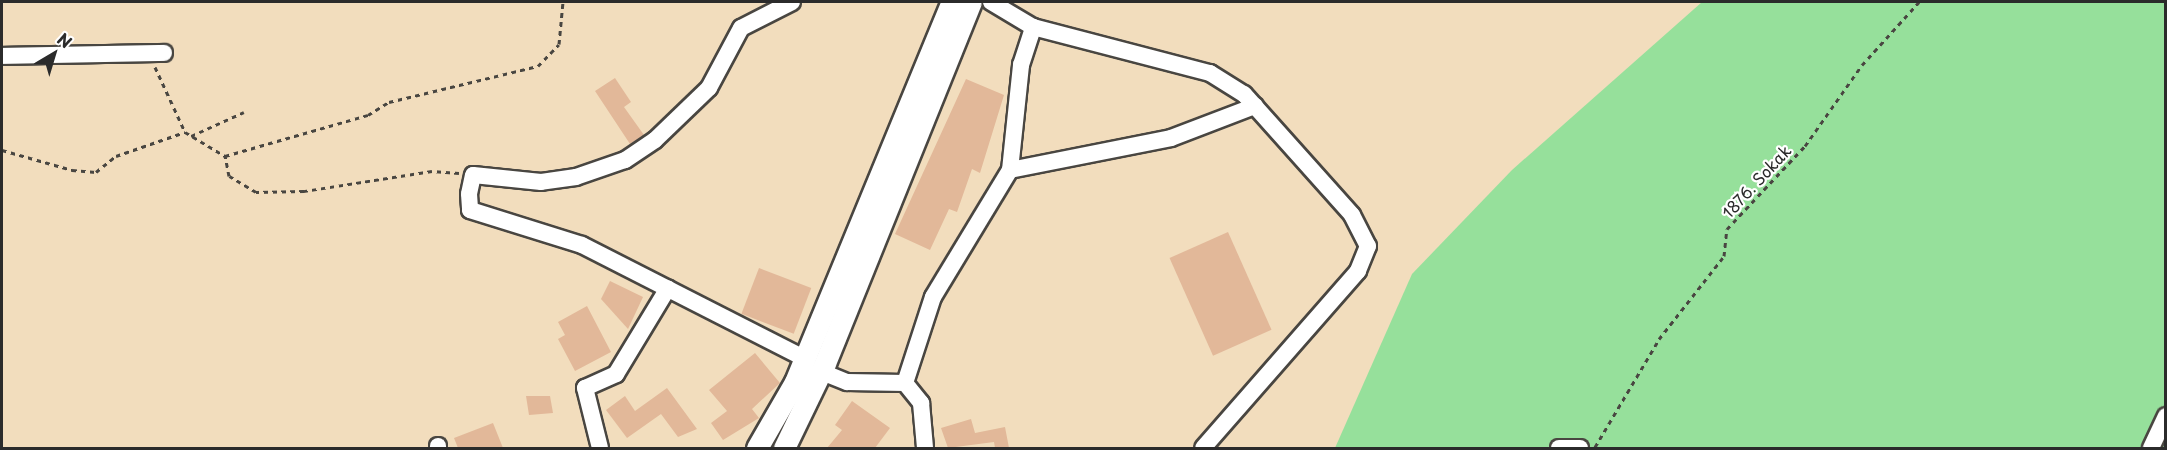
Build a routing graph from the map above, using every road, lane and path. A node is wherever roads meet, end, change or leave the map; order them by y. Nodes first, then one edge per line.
1 (563, 2) edge
2 (792, 2) edge
3 (952, 2) edge
4 (971, 2) edge
5 (991, 2) edge
6 (1919, 2) edge
7 (1033, 27) junction
8 (164, 53) joint
9 (2, 56) edge
10 (1255, 106) junction
11 (244, 112) dead end
12 (185, 132) junction
13 (191, 136) junction
14 (2, 150) edge
15 (225, 156) junction
16 (1010, 170) junction
17 (473, 175) junction
18 (668, 288) junction
19 (804, 358) junction
20 (822, 372) junction
21 (905, 383) junction
22 (2166, 417) edge
23 (600, 448) edge
24 (757, 448) edge
25 (784, 448) edge
26 (925, 448) edge
27 (1203, 448) edge
28 (1559, 448) edge
29 (1580, 448) edge
30 (1594, 448) edge
31 (2151, 448) edge

1 - 15 path
2 - 17 street
3 - 19 street
4 - 20 street
5 - 7 street
6 - 30 path, 1876. Sokak
7 - 10 street
7 - 16 street
8 - 9 street
8 - 12 path
10 - 16 street
10 - 27 street
11 - 13 path
12 - 13 path
12 - 14 path
13 - 15 path
15 - 17 path
16 - 21 street
17 - 18 street
18 - 19 street
18 - 23 street
19 - 24 street
20 - 21 street
20 - 25 street
21 - 26 street
22 - 31 street
28 - 29 street

